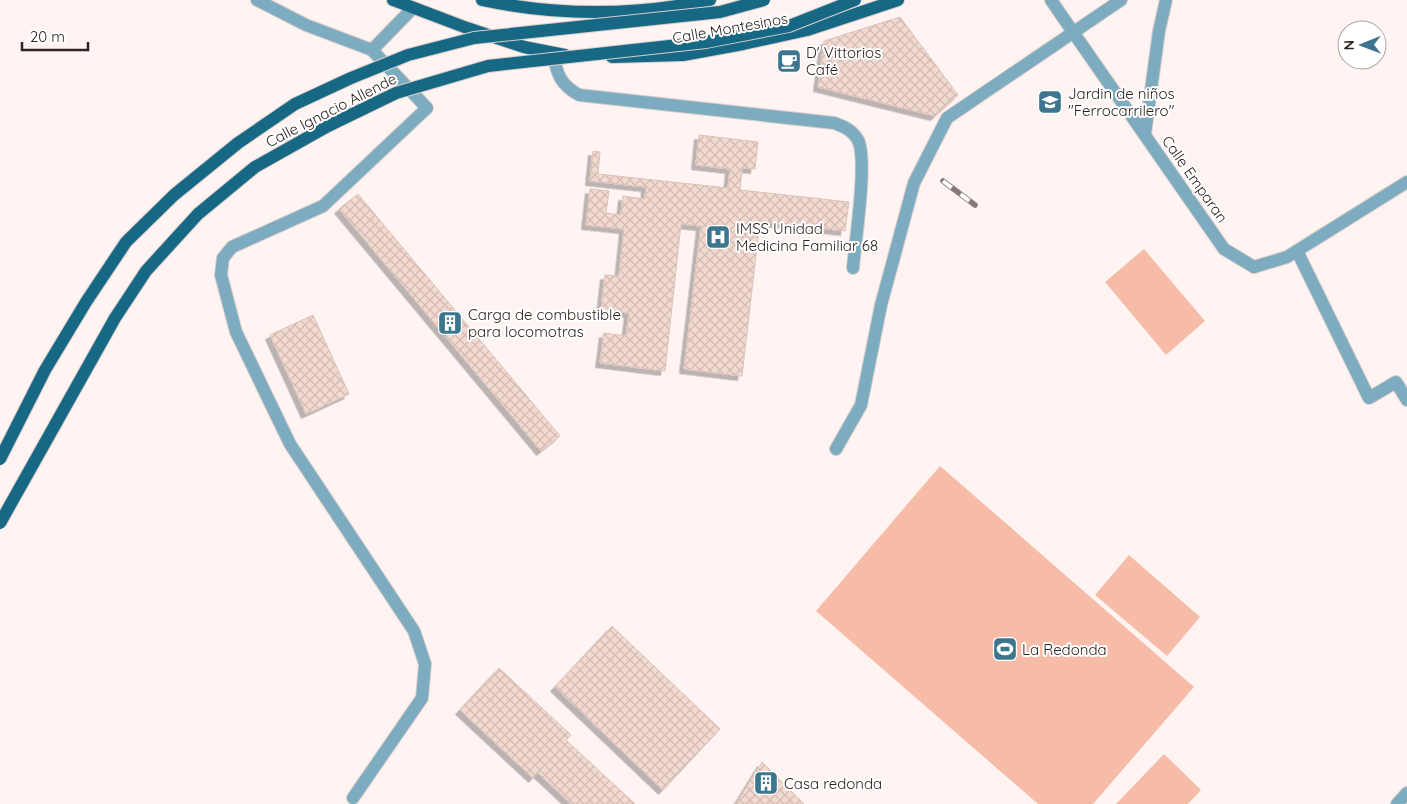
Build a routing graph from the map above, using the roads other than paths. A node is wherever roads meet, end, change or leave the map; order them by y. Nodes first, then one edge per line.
1 (257, 0) edge
2 (393, 0) edge
3 (482, 0) edge
4 (710, 0) edge
5 (764, 0) edge
6 (855, 0) edge
7 (861, 0) edge
8 (898, 0) edge
9 (1051, 0) edge
10 (1121, 0) edge
11 (1166, 0) edge
12 (671, 4) edge
13 (412, 9) junction
14 (855, 14) junction
15 (1073, 32) junction
16 (372, 50) junction
17 (554, 54) junction
18 (1145, 134) junction
19 (1407, 182) edge
20 (1297, 251) junction
21 (853, 268) dead end
22 (1407, 400) edge
23 (836, 449) dead end
24 (0, 460) edge
25 (0, 523) edge
26 (1407, 793) edge
27 (353, 798) dead end
28 (1398, 804) edge

1 - 16 street
2 - 13 main road, Calle Montesinos
3 - 12 main road, Calle Montesinos
4 - 12 main road, Calle Montesinos
5 - 24 main road, Calle Ignacio Allende, bridge
6 - 25 main road, Calle Ignacio Allende, bridge
7 - 14 main road
8 - 14 main road, Calle Montesinos
9 - 15 street, Calle Emparan
10 - 15 street
11 - 18 street
13 - 16 street
13 - 17 main road, Calle Montesinos
14 - 17 main road, Calle Montesinos
15 - 18 street, Calle Emparan
15 - 23 street
16 - 27 street
17 - 21 street
18 - 20 street, Calle Emparan
19 - 20 street
20 - 22 street
26 - 28 street

